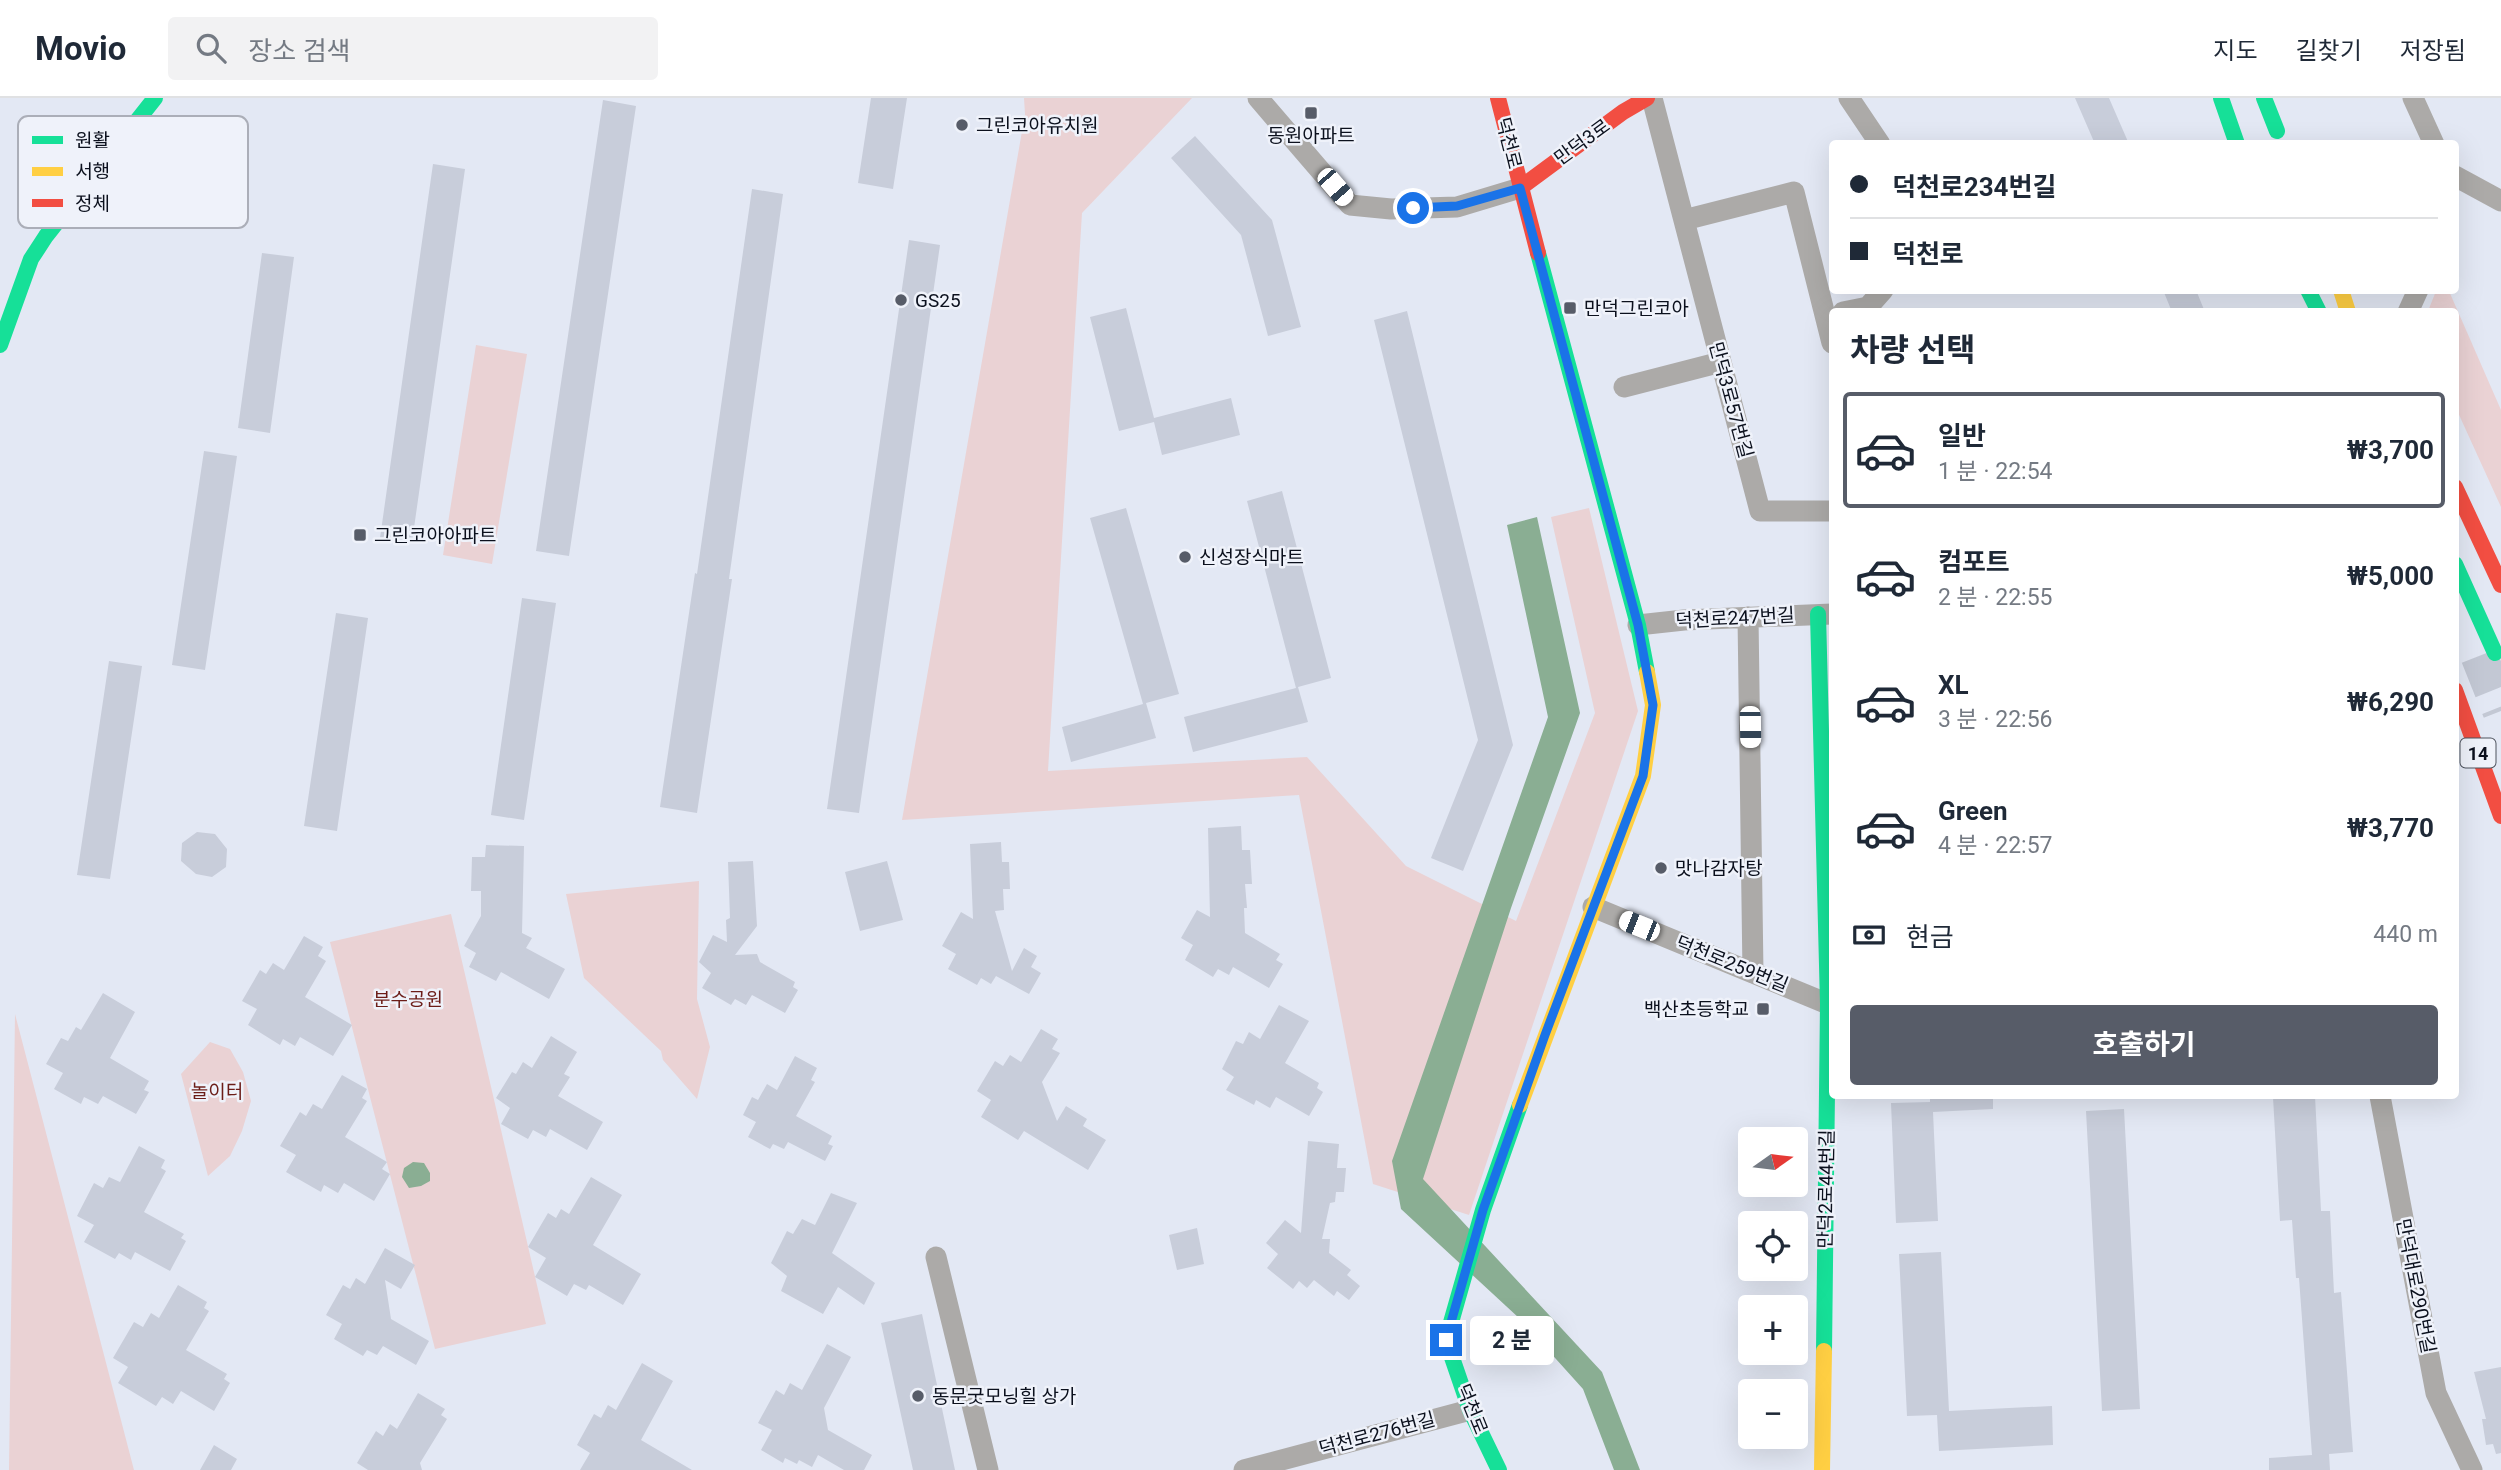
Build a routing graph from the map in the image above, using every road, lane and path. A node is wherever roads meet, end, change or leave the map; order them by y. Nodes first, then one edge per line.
1 (155, 98) edge
2 (1258, 98) edge
3 (1498, 98) edge
4 (1647, 98) edge
5 (1652, 98) edge
6 (1849, 98) edge
7 (2216, 98) edge
8 (2221, 98) edge
9 (2265, 98) edge
10 (2413, 98) edge
11 (141, 116) edge
12 (2280, 137) edge
13 (1877, 140) edge
14 (2235, 140) edge
15 (2236, 140) edge
16 (2432, 140) edge
17 (2459, 178) edge
18 (1520, 188) junction
19 (2501, 201) edge
20 (1684, 220) junction
21 (53, 228) edge
22 (1879, 294) edge
23 (1831, 308) edge
24 (1862, 308) edge
25 (0, 345) edge
26 (1721, 362) junction
27 (1624, 387) dead end
28 (2459, 496) edge
29 (1829, 511) edge
30 (2459, 575) edge
31 (2501, 585) edge
32 (1825, 614) edge
33 (2460, 614) dead end
34 (1748, 617) junction
35 (1638, 625) junction
36 (2459, 701) edge
37 (2501, 816) edge
38 (1593, 907) junction
39 (1829, 926) edge
40 (1754, 973) junction
41 (1829, 1004) edge
42 (1829, 1062) edge
43 (2381, 1099) edge
44 (936, 1257) dead end
45 (1470, 1410) junction
46 (988, 1470) edge
47 (1244, 1470) edge
48 (1499, 1470) edge
49 (1822, 1470) edge
50 (2472, 1470) edge

1 - 11 main road
2 - 18 street
3 - 18 main road, 덕천로
4 - 18 main road, 만덕3로
5 - 20 street, 만덕3로57번길
6 - 13 street
7 - 14 main road
8 - 15 main road
9 - 12 main road
10 - 16 street
17 - 19 street
18 - 35 main road, 덕천로
20 - 23 street
20 - 26 street, 만덕3로57번길
21 - 25 main road
22 - 24 street
26 - 27 street
26 - 29 street, 만덕3로57번길
28 - 31 main road
30 - 33 main road
32 - 34 street, 덕천로247번길
32 - 39 main road, 만덕2로44번길
34 - 35 street, 덕천로247번길
34 - 40 street
35 - 38 main road, 덕천로
36 - 37 main road, 14
38 - 40 street, 덕천로259번길
38 - 45 main road, 덕천로
40 - 41 street, 덕천로259번길
42 - 49 main road, 만덕2로44번길
43 - 50 street, 만덕대로290번길
44 - 46 street
45 - 47 street, 덕천로276번길
45 - 48 main road, 덕천로

